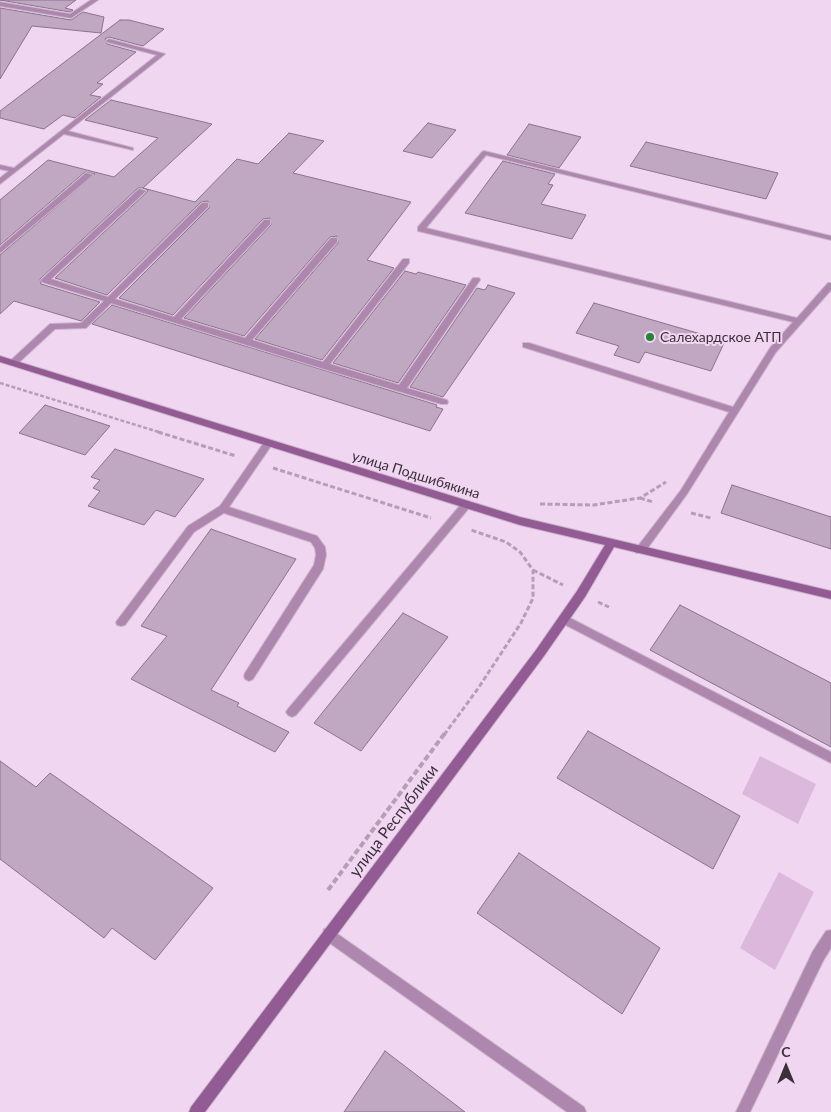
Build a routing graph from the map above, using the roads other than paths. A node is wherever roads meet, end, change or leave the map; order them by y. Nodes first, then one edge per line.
1 (95, 0) edge
2 (0, 4) edge
3 (109, 40) dead end
4 (63, 132) junction
5 (131, 149) dead end
6 (0, 166) edge
7 (15, 170) junction
8 (89, 174) dead end
9 (0, 182) edge
10 (142, 191) dead end
11 (205, 205) dead end
12 (267, 222) dead end
13 (831, 238) edge
14 (334, 240) dead end
15 (0, 251) edge
16 (406, 261) dead end
17 (476, 280) dead end
18 (831, 285) edge
19 (109, 301) junction
20 (175, 320) junction
21 (799, 321) junction
22 (246, 342) junction
23 (526, 345) dead end
24 (0, 359) edge
25 (13, 363) junction
26 (324, 366) junction
27 (401, 389) junction
28 (444, 402) dead end
29 (735, 411) junction
30 (268, 443) junction
31 (466, 505) junction
32 (223, 509) junction
33 (611, 544) junction
34 (640, 550) junction
35 (831, 595) edge
36 (564, 619) junction
37 (121, 622) dead end
38 (249, 676) dead end
39 (292, 712) dead end
40 (831, 758) edge
41 (329, 934) junction
42 (831, 936) edge
43 (196, 1112) edge
44 (579, 1112) edge
45 (743, 1112) edge

1 - 2 lane
3 - 4 lane
4 - 5 lane
4 - 7 lane
6 - 7 lane
7 - 9 lane
8 - 15 lane
10 - 19 lane
11 - 19 lane
12 - 20 lane
13 - 21 lane
14 - 22 lane
16 - 26 lane
17 - 27 lane
18 - 21 lane
19 - 20 lane
19 - 25 lane
20 - 22 lane
21 - 29 lane
22 - 26 lane
23 - 29 lane
24 - 25 main road, улица Подшибякина
25 - 30 main road, улица Подшибякина
26 - 27 lane
27 - 28 lane
29 - 34 lane
30 - 31 main road, улица Подшибякина
30 - 32 lane
31 - 33 main road, улица Подшибякина
31 - 39 lane
32 - 37 lane
32 - 38 lane
33 - 34 main road, улица Подшибякина
33 - 36 main road, улица Республики
34 - 35 main road, улица Подшибякина
36 - 40 lane
36 - 41 main road, улица Республики
41 - 43 main road, улица Республики
41 - 44 lane
42 - 45 lane

